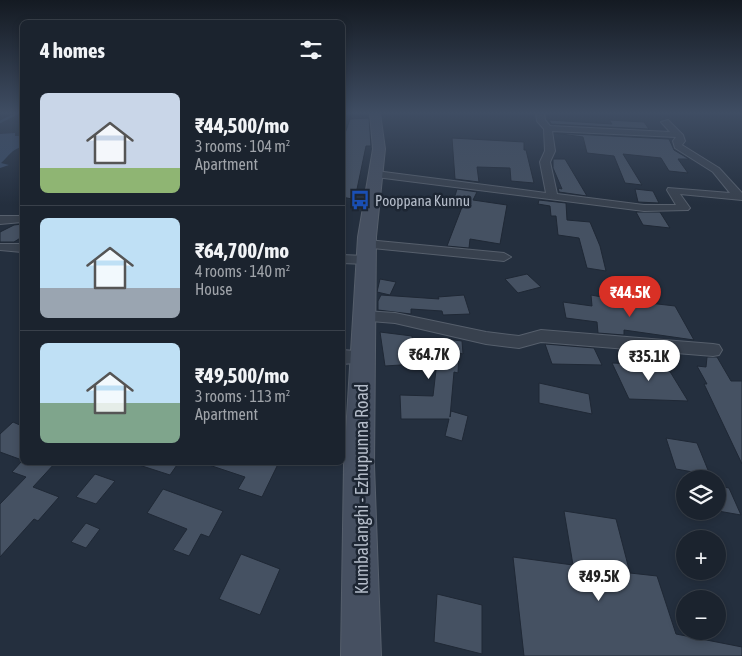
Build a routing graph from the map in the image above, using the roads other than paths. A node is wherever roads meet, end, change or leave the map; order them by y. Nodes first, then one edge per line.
1 (378, 144) edge
2 (549, 144) edge
3 (677, 144) edge
4 (376, 174) junction
5 (552, 198) junction
6 (20, 219) edge
7 (0, 220) edge
8 (2, 247) dead end
9 (20, 248) edge
10 (358, 254) edge
11 (504, 256) dead end
12 (364, 316) junction
13 (713, 350) dead end
14 (353, 357) edge
15 (361, 656) edge

1 - 4 main road, Kumbalanghi - Ezhupunna Road
2 - 5 street
3 - 5 street
4 - 5 street
4 - 10 main road, Kumbalanghi - Ezhupunna Road
6 - 7 street
8 - 9 street
10 - 11 street
10 - 12 main road, Kumbalanghi - Ezhupunna Road
12 - 13 street
12 - 14 main road, Kumbalanghi - Ezhupunna Road
14 - 15 main road, Kumbalanghi - Ezhupunna Road

